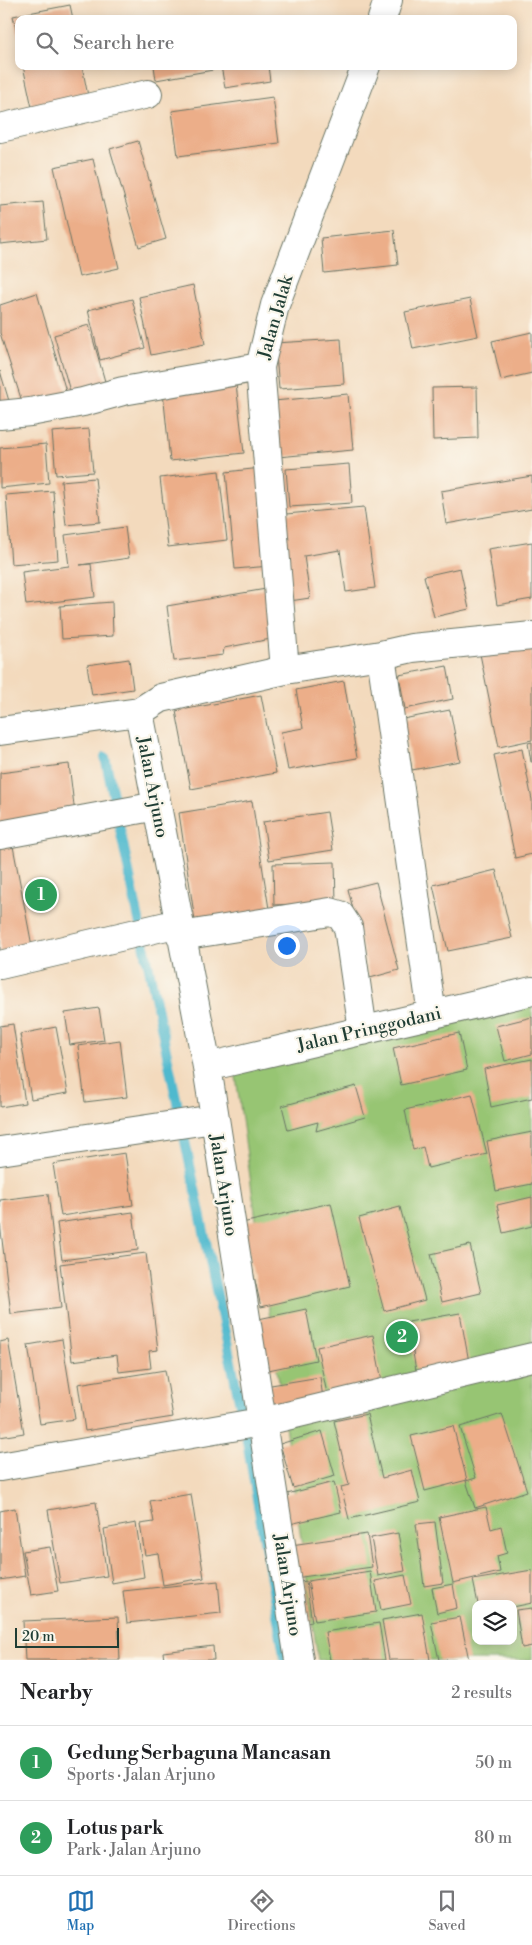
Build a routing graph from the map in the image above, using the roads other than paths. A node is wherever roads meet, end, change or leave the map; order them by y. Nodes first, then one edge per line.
1 (388, 0) edge
2 (383, 15) edge
3 (364, 70) edge
4 (148, 94) dead end
5 (0, 128) edge
6 (260, 367) junction
7 (0, 415) edge
8 (532, 636) edge
9 (381, 655) junction
10 (285, 670) junction
11 (139, 712) junction
12 (0, 730) edge
13 (157, 806) junction
14 (0, 835) edge
15 (180, 930) junction
16 (0, 964) edge
17 (532, 991) edge
18 (432, 1014) junction
19 (363, 1030) junction
20 (206, 1067) junction
21 (214, 1119) junction
22 (0, 1150) edge
23 (532, 1357) edge
24 (262, 1422) junction
25 (0, 1467) edge
26 (300, 1660) edge

1 - 2 street
3 - 6 street, Jalan Jalak
4 - 5 street
6 - 7 street
6 - 10 street, Jalan Jalak
8 - 9 street
9 - 10 street
9 - 18 street
10 - 11 street
11 - 12 street
11 - 13 street, Jalan Arjuno
13 - 14 street
13 - 15 street, Jalan Arjuno
15 - 16 street
15 - 19 street
15 - 20 street, Jalan Arjuno
17 - 18 street, Jalan Pringgodani
18 - 19 street, Jalan Pringgodani
19 - 20 street, Jalan Pringgodani
20 - 21 street, Jalan Arjuno
21 - 22 street
21 - 24 street, Jalan Arjuno
23 - 24 street
24 - 25 street
24 - 26 street, Jalan Arjuno

